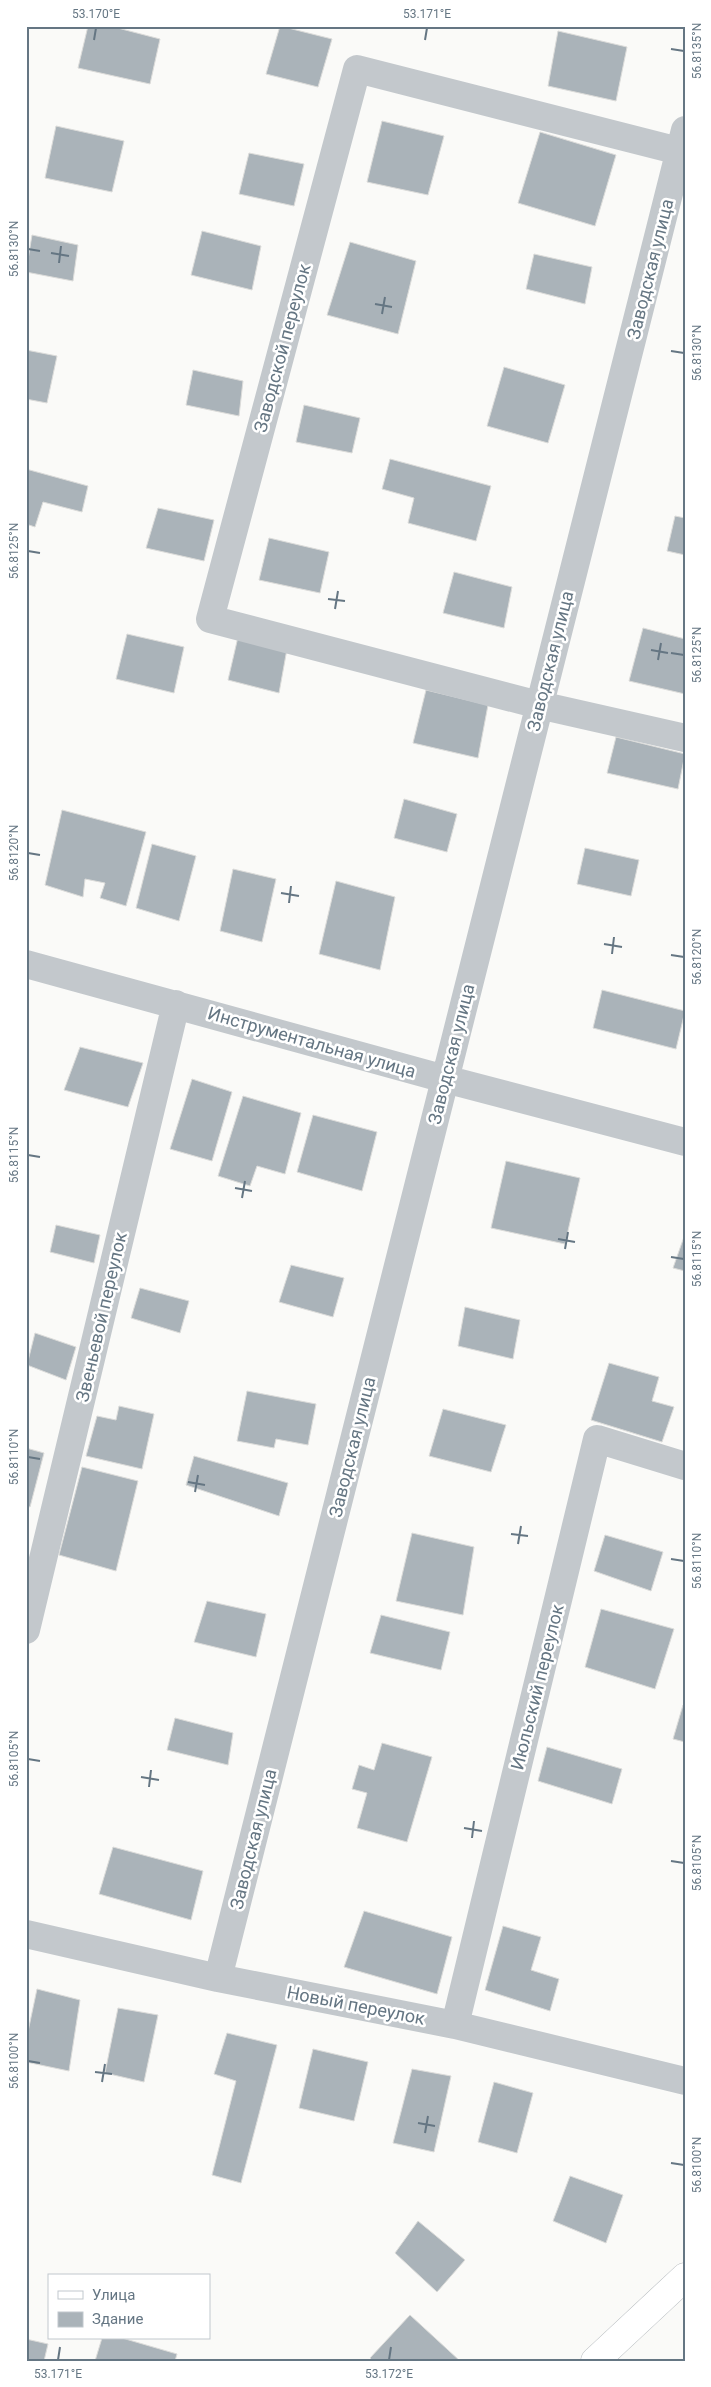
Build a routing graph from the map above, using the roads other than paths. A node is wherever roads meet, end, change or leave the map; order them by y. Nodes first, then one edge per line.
1 (682, 140) edge
2 (539, 705) junction
3 (685, 738) edge
4 (26, 964) edge
5 (176, 1004) junction
6 (445, 1079) junction
7 (685, 1142) edge
8 (685, 1466) edge
9 (26, 1630) edge
10 (26, 1934) edge
11 (218, 1978) junction
12 (455, 2025) junction
13 (685, 2081) edge
14 (685, 2278) edge
15 (595, 2361) edge

1 - 2 street, Заводская улица
1 - 2 street, Заводской переулок
2 - 3 street
2 - 6 street, Заводская улица
4 - 5 street, Инструментальная улица
5 - 6 street, Инструментальная улица
5 - 9 street, Звеньевой переулок
6 - 7 street, Инструментальная улица
6 - 11 street, Заводская улица
8 - 12 street, Июльский переулок
10 - 11 street, Новый переулок
11 - 12 street, Новый переулок
12 - 13 street, Новый переулок
14 - 15 main road

